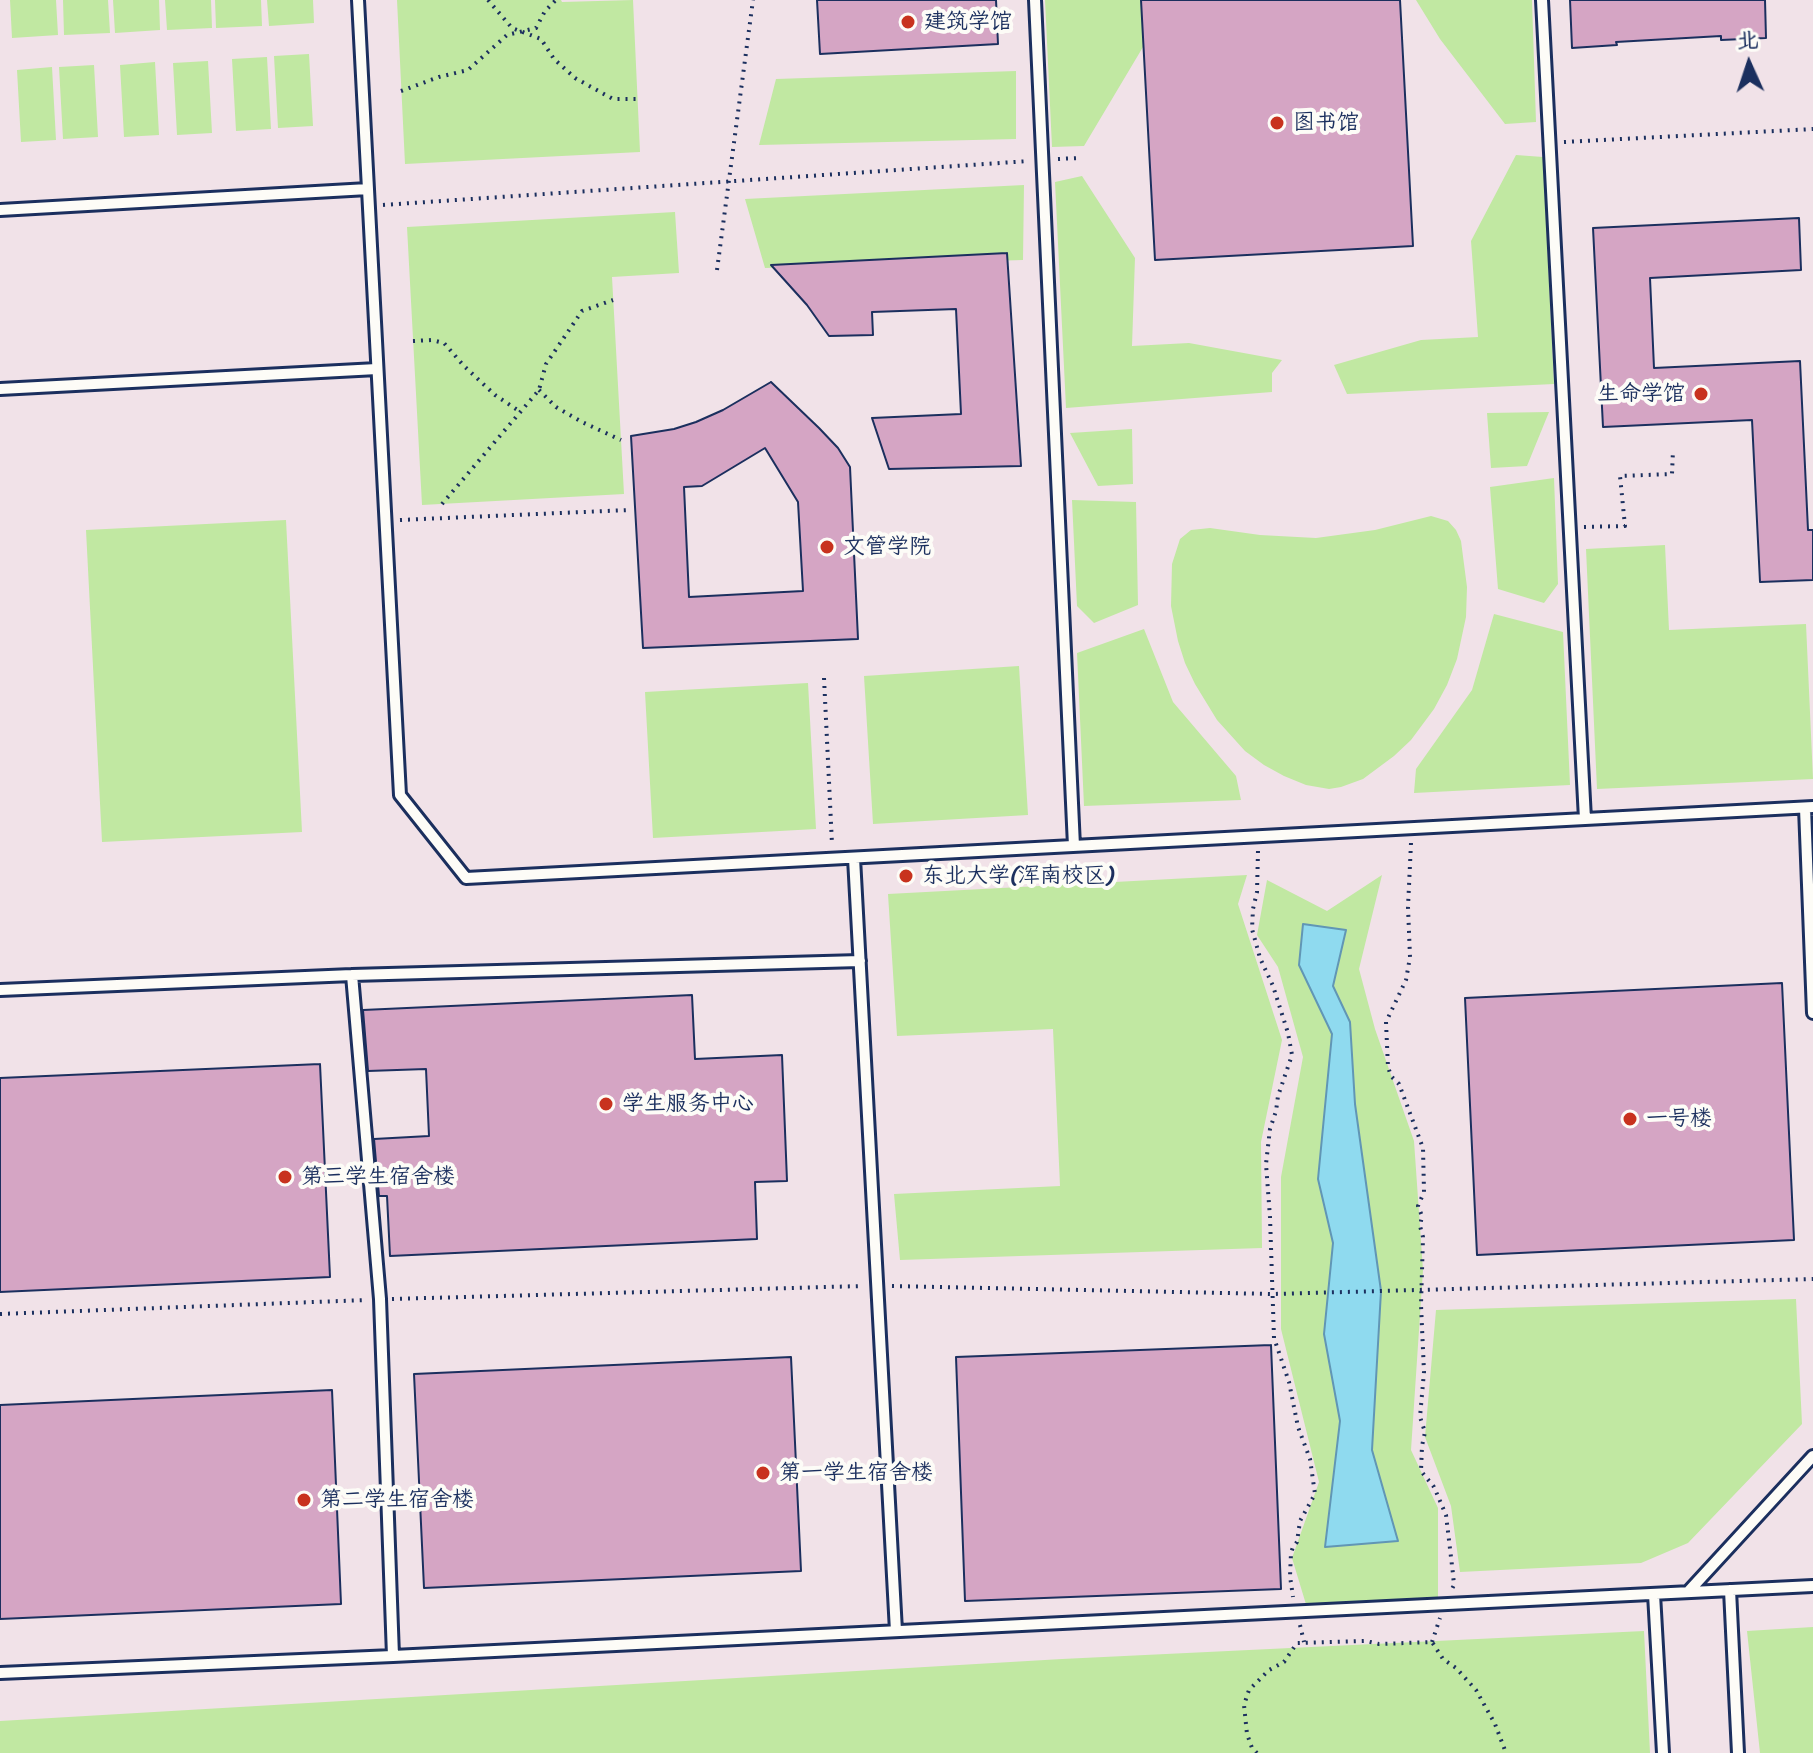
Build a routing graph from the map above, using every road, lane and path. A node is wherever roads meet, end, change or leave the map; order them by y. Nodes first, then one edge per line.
1 (358, 0) edge
2 (488, 0) edge
3 (556, 0) edge
4 (753, 0) edge
5 (1035, 0) edge
6 (1542, 0) edge
7 (521, 31) junction
8 (401, 91) dead end
9 (638, 99) dead end
10 (1813, 129) edge
11 (1550, 143) junction
12 (1079, 158) dead end
13 (1042, 160) junction
14 (729, 181) junction
15 (368, 189) junction
16 (369, 206) junction
17 (0, 210) edge
18 (717, 270) dead end
19 (613, 300) dead end
20 (413, 341) dead end
21 (377, 369) junction
22 (0, 389) edge
23 (539, 390) junction
24 (520, 411) junction
25 (621, 440) dead end
26 (1673, 450) dead end
27 (442, 504) dead end
28 (629, 510) dead end
29 (385, 521) junction
30 (1570, 528) junction
31 (824, 678) dead end
32 (1809, 808) edge
33 (1585, 819) junction
34 (1411, 828) junction
35 (1259, 836) junction
36 (1074, 846) junction
37 (854, 858) junction
38 (832, 859) junction
39 (860, 961) junction
40 (352, 975) junction
41 (0, 990) edge
42 (1813, 1013) edge
43 (1813, 1279) edge
44 (878, 1286) junction
45 (1421, 1290) junction
46 (1273, 1294) junction
47 (380, 1299) junction
48 (0, 1314) edge
49 (1813, 1456) edge
50 (1813, 1586) edge
51 (1730, 1590) junction
52 (1688, 1592) junction
53 (1654, 1594) junction
54 (1444, 1604) junction
55 (1298, 1611) junction
56 (896, 1631) junction
57 (1304, 1642) junction
58 (1432, 1642) junction
59 (393, 1656) junction
60 (0, 1673) edge
61 (1257, 1753) edge
62 (1506, 1753) edge
63 (1663, 1753) edge
64 (1738, 1753) edge

1 - 15 lane
2 - 7 path
3 - 7 path
4 - 14 path
5 - 13 lane
6 - 11 lane
7 - 8 path
7 - 9 path
10 - 11 path
11 - 30 lane
12 - 13 path
13 - 14 path
13 - 36 lane
14 - 16 path
14 - 18 path
15 - 16 lane
15 - 17 lane
16 - 21 lane
19 - 23 path
20 - 24 path
21 - 22 lane
21 - 29 lane
23 - 24 path
23 - 25 path
24 - 27 path
26 - 30 path
28 - 29 path
29 - 38 lane
30 - 33 lane
31 - 38 path
32 - 33 lane
32 - 42 lane
33 - 34 lane
34 - 35 lane
34 - 45 path
35 - 36 lane
35 - 46 path
36 - 37 lane
37 - 38 lane
37 - 39 lane
39 - 40 lane
39 - 44 lane
40 - 41 lane
40 - 47 lane
43 - 45 path
44 - 46 path
44 - 47 path
44 - 56 lane
45 - 46 path
45 - 54 path
46 - 55 path
47 - 48 path
47 - 59 lane
49 - 52 lane
50 - 51 lane
51 - 52 lane
51 - 64 lane
52 - 53 lane
53 - 54 lane
53 - 63 lane
54 - 55 lane
54 - 58 path
55 - 56 lane
55 - 57 path
56 - 59 lane
57 - 58 path
57 - 61 path
58 - 62 path
59 - 60 lane

